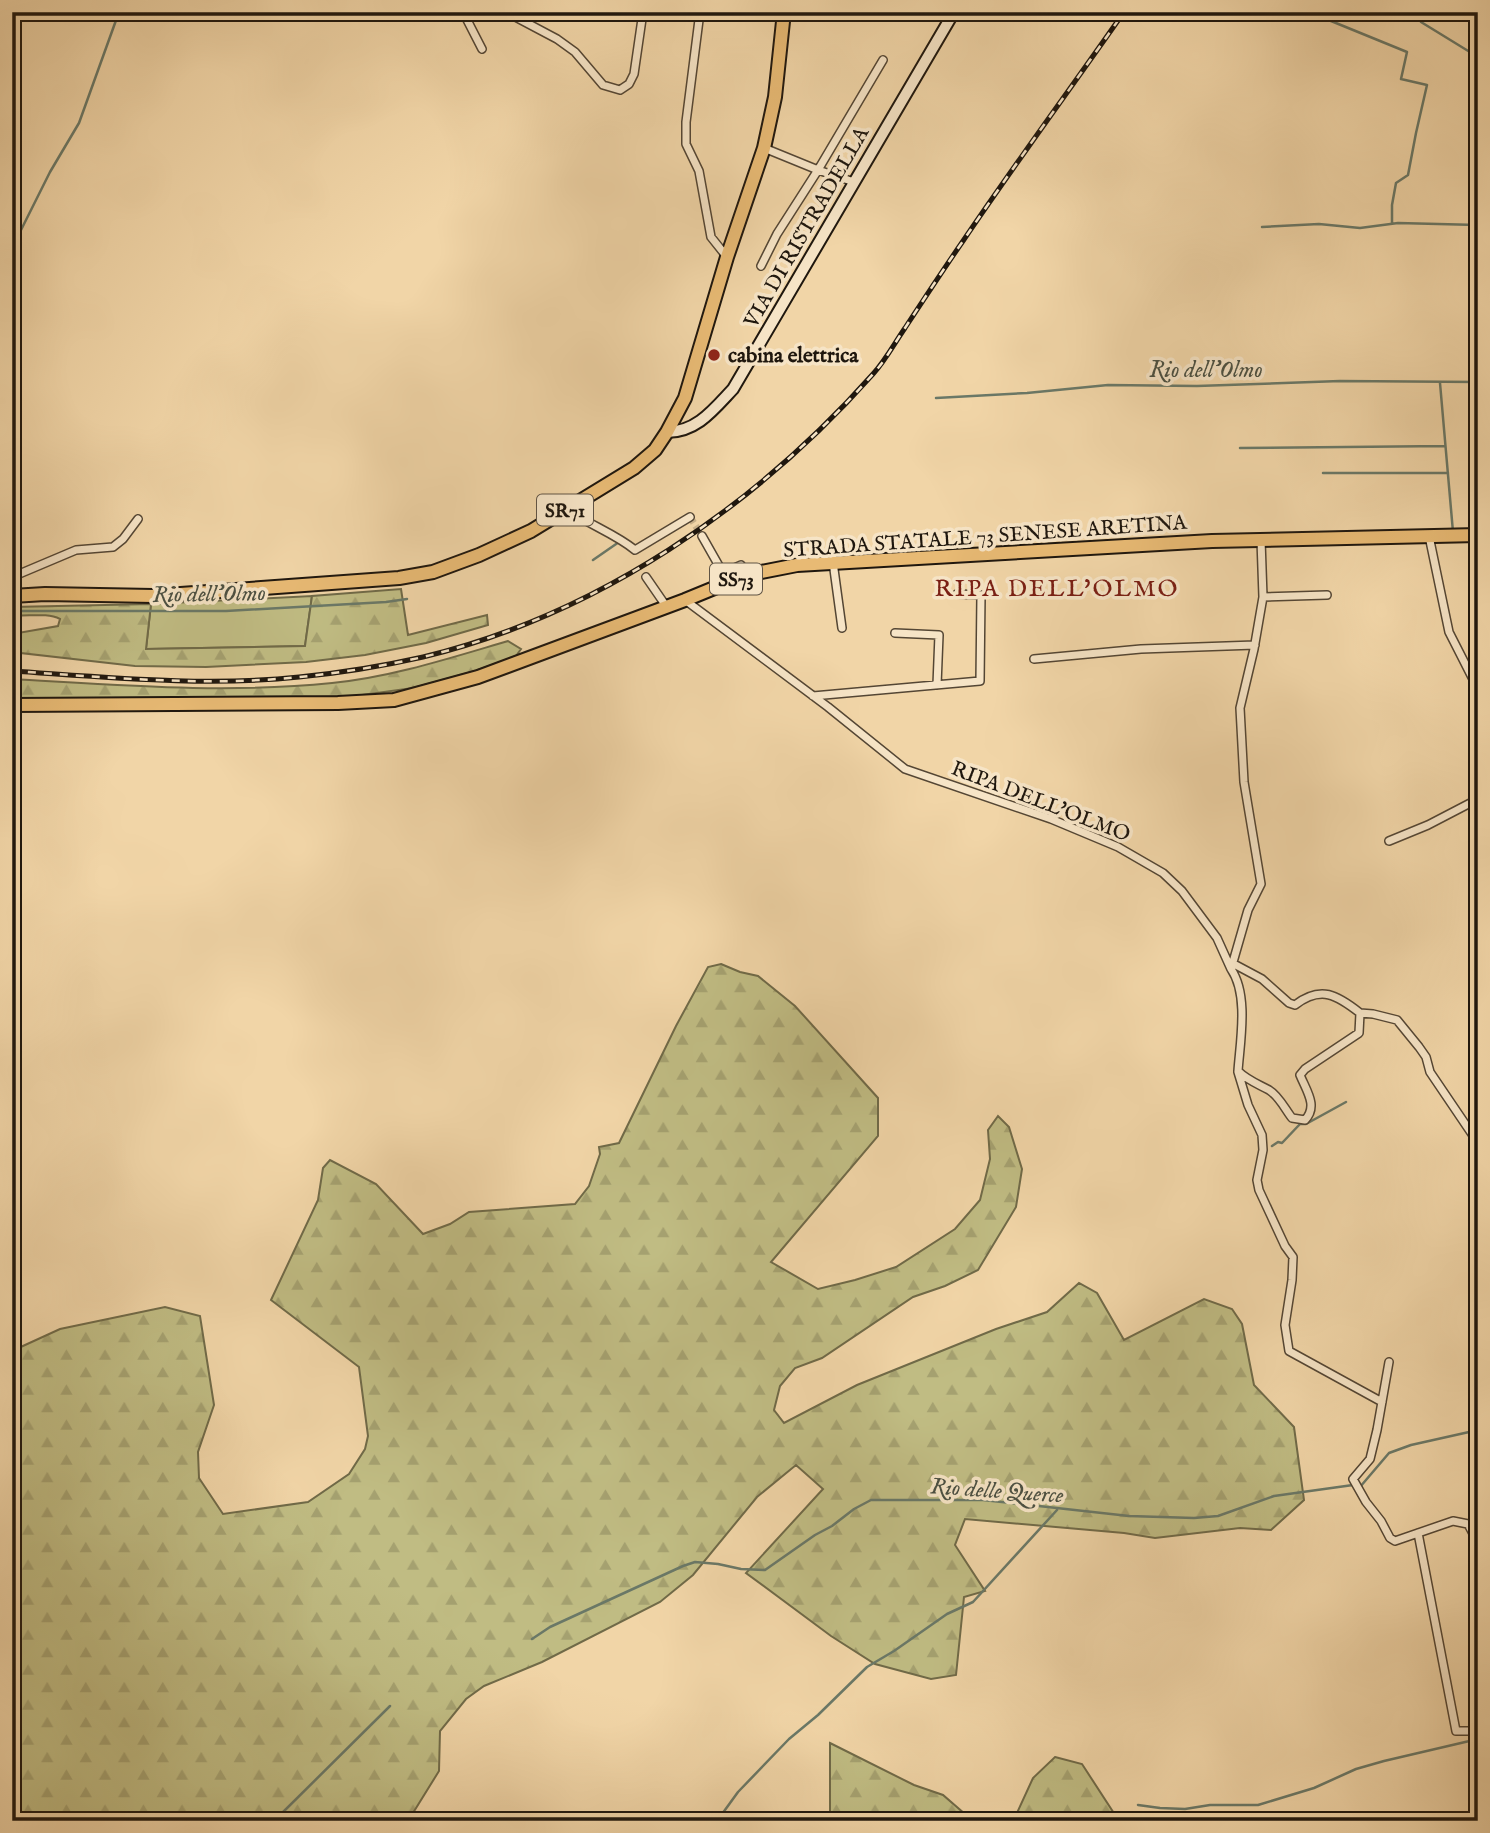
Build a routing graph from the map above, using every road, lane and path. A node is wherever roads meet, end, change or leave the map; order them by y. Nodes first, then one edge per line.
1 (463, 12) edge
2 (506, 12) edge
3 (643, 12) edge
4 (700, 12) edge
5 (784, 12) edge
6 (954, 12) edge
7 (482, 49) dead end
8 (883, 60) dead end
9 (764, 148) junction
10 (818, 170) junction
11 (854, 181) junction
12 (727, 257) junction
13 (761, 266) dead end
14 (667, 432) junction
15 (566, 509) junction
16 (690, 517) dead end
17 (138, 519) dead end
18 (1478, 535) edge
19 (702, 536) tunnel mouth
20 (1429, 536) junction
21 (1261, 540) junction
22 (833, 562) junction
23 (746, 575) junction
24 (12, 577) edge
25 (646, 577) dead end
26 (957, 594) dead end
27 (1326, 595) dead end
28 (12, 596) edge
29 (1263, 597) junction
30 (685, 600) junction
31 (666, 606) junction
32 (842, 628) dead end
33 (895, 633) dead end
34 (1255, 645) junction
35 (1034, 659) dead end
36 (937, 685) junction
37 (1478, 689) edge
38 (813, 696) junction
39 (12, 705) edge
40 (1478, 799) edge
41 (1389, 841) dead end
42 (1232, 966) junction
43 (1360, 1013) junction
44 (1238, 1072) junction
45 (1478, 1147) edge
46 (1389, 1362) dead end
47 (1382, 1402) junction
48 (1418, 1533) junction
49 (1478, 1543) edge
50 (1478, 1731) edge

1 - 7 street
2 - 3 street
4 - 12 street
5 - 9 main road, SR71
6 - 11 street, VIA DI RISTRADELLA
8 - 10 street
9 - 10 street
9 - 12 main road, SR71
10 - 11 street
10 - 13 street
11 - 14 street, VIA DI RISTRADELLA
12 - 14 main road, SR71
14 - 15 main road, SR71
15 - 16 street
15 - 28 main road, SR71
17 - 24 street
18 - 20 main road, STRADA STATALE 73 SENESE ARETINA / SS73
19 - 23 street
20 - 21 main road, STRADA STATALE 73 SENESE ARETINA / SS73
20 - 37 street
21 - 22 main road, STRADA STATALE 73 SENESE ARETINA / SS73
21 - 29 street
22 - 23 main road, STRADA STATALE 73 SENESE ARETINA / SS73
22 - 32 street
23 - 30 main road, STRADA STATALE 73 SENESE ARETINA / SS73
25 - 31 street
26 - 36 street
27 - 29 street
29 - 34 street
30 - 31 main road, STRADA STATALE 73 SENESE ARETINA / SS73
30 - 38 street, RIPA DELL'OLMO
31 - 39 main road, STRADA STATALE 73 SENESE ARETINA / SS73
33 - 36 street
34 - 35 street
34 - 42 street
36 - 38 street
38 - 42 street, RIPA DELL'OLMO
40 - 41 street
42 - 43 street
42 - 44 street, RIPA DELL'OLMO
43 - 44 street
43 - 45 street
44 - 47 street
46 - 47 street
47 - 48 street
48 - 49 street
48 - 50 street

